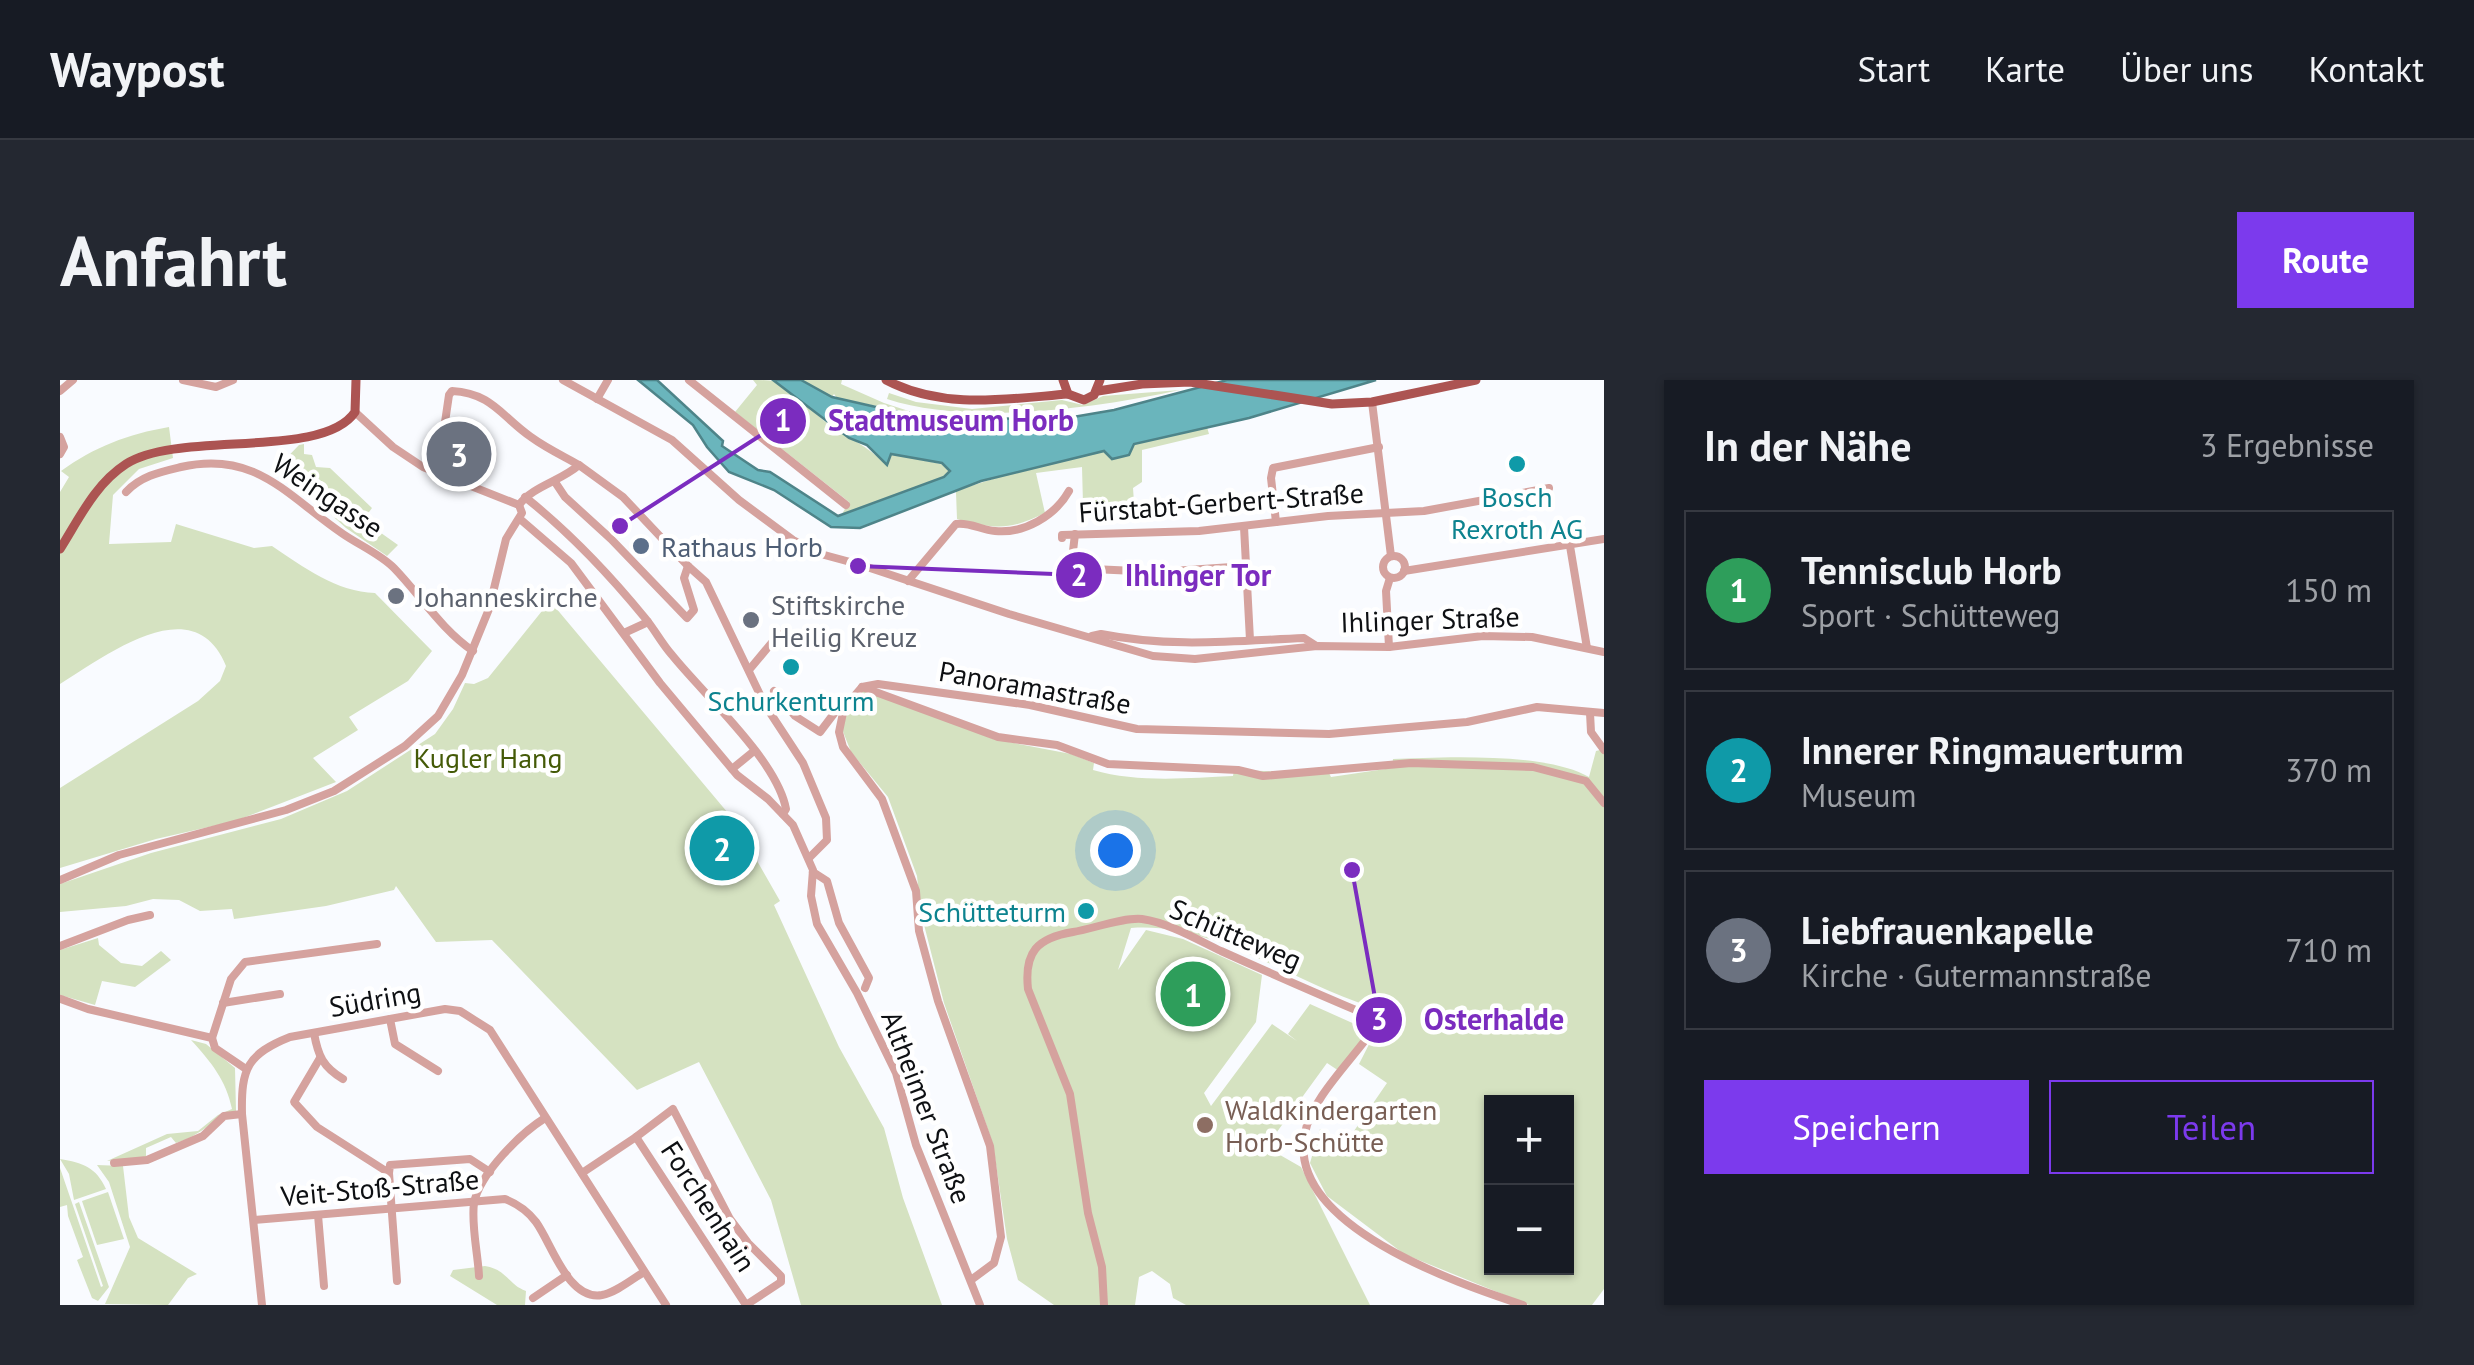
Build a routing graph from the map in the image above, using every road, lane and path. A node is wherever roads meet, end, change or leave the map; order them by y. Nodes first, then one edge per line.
1 (73, 380) edge
2 (183, 380) edge
3 (232, 380) edge
4 (356, 380) edge
5 (563, 380) edge
6 (608, 380) edge
7 (689, 380) edge
8 (1476, 380) edge
9 (890, 381) edge
10 (1063, 381) edge
11 (1100, 384) edge
12 (60, 390) edge
13 (1068, 394) junction
14 (1044, 395) junction
15 (598, 399) junction
16 (1372, 402) junction
17 (355, 412) junction
18 (444, 429) dead end
19 (60, 437) edge
20 (1379, 447) junction
21 (60, 454) edge
22 (579, 465) junction
23 (555, 482) junction
24 (1549, 488) dead end
25 (1069, 490) dead end
26 (126, 492) dead end
27 (522, 501) junction
28 (846, 505) dead end
29 (1388, 513) junction
30 (520, 519) junction
31 (1276, 522) junction
32 (1244, 527) junction
33 (1075, 534) junction
34 (1062, 538) dead end
35 (1604, 539) edge
36 (1570, 546) junction
37 (60, 549) edge
38 (1392, 556) junction
39 (854, 562) dead end
40 (688, 566) junction
41 (864, 566) dead end
42 (1247, 566) junction
43 (1404, 571) junction
44 (1390, 578) junction
45 (908, 581) junction
46 (648, 622) junction
47 (624, 633) junction
48 (779, 634) dead end
49 (1088, 637) junction
50 (1250, 640) junction
51 (1317, 646) junction
52 (1389, 647) junction
53 (1587, 648) junction
54 (473, 652) junction
55 (1604, 652) edge
56 (750, 674) junction
57 (862, 687) junction
58 (774, 691) dead end
59 (854, 696) junction
60 (1604, 712) edge
61 (1590, 713) junction
62 (1604, 748) edge
63 (754, 751) junction
64 (732, 769) junction
65 (1604, 803) edge
66 (784, 814) junction
67 (810, 858) junction
68 (813, 872) junction
69 (60, 880) edge
70 (150, 915) dead end
71 (378, 944) dead end
72 (60, 946) edge
73 (865, 988) dead end
74 (280, 994) dead end
75 (62, 999) edge
76 (223, 1003) junction
77 (390, 1019) junction
78 (314, 1033) junction
79 (212, 1038) junction
80 (320, 1058) junction
81 (246, 1068) junction
82 (438, 1071) dead end
83 (343, 1079) dead end
84 (242, 1114) junction
85 (545, 1118) junction
86 (636, 1137) junction
87 (114, 1164) dead end
88 (490, 1172) junction
89 (389, 1173) junction
90 (582, 1174) junction
91 (474, 1202) junction
92 (392, 1210) junction
93 (318, 1215) junction
94 (254, 1220) junction
95 (644, 1272) junction
96 (568, 1275) junction
97 (480, 1276) dead end
98 (397, 1280) dead end
99 (971, 1280) junction
100 (324, 1286) dead end
101 (583, 1292) junction
102 (532, 1298) dead end
103 (262, 1305) edge
104 (579, 1305) edge
105 (666, 1305) edge
106 (746, 1305) edge
107 (980, 1305) edge
108 (1104, 1305) edge
109 (1523, 1305) edge

1 - 12 street
2 - 3 street
4 - 17 main road
5 - 15 street
6 - 15 street
7 - 28 street
8 - 16 main road
9 - 14 main road
10 - 13 main road
10 - 14 main road
11 - 13 main road
11 - 16 main road
13 - 14 main road
15 - 39 street
16 - 20 street
17 - 27 street
17 - 37 main road
18 - 22 street
19 - 21 street
20 - 29 street
20 - 31 street
22 - 23 street
22 - 40 street
23 - 27 street
23 - 40 street
24 - 29 street, Fürstabt-Gerbert-Straße
25 - 45 street, Fürstabt-Gerbert-Straße
26 - 54 street, Weingasse
27 - 30 street
27 - 46 street
29 - 31 street, Fürstabt-Gerbert-Straße
29 - 38 street
30 - 47 street, Altheimer Straße
30 - 54 street
31 - 32 street, Fürstabt-Gerbert-Straße
32 - 33 street, Fürstabt-Gerbert-Straße
32 - 42 street
33 - 34 street, Fürstabt-Gerbert-Straße
33 - 42 street
35 - 36 street
36 - 43 street
36 - 53 street
38 - 43 street
38 - 44 street
40 - 56 street
41 - 45 street, Ihlinger Straße
42 - 50 street
43 - 44 street
44 - 52 street
45 - 49 street, Ihlinger Straße
46 - 47 street
46 - 63 street
47 - 64 street, Altheimer Straße
48 - 56 street
49 - 50 street, Ihlinger Straße
49 - 51 street, Ihlinger Straße
50 - 51 street, Ihlinger Straße
51 - 52 street, Ihlinger Straße
52 - 53 street, Ihlinger Straße
53 - 55 street, Ihlinger Straße
54 - 69 street
56 - 67 street
57 - 59 street
57 - 61 street, Panoramastraße
57 - 65 street
58 - 59 street
59 - 99 street
60 - 61 street, Panoramastraße
61 - 62 street
63 - 64 street
63 - 66 street
64 - 66 street, Altheimer Straße
66 - 67 street, Altheimer Straße
67 - 68 street, Altheimer Straße
68 - 73 street, Altheimer Straße
68 - 99 street, Altheimer Straße
70 - 72 street
71 - 76 street
74 - 76 street
75 - 79 street
76 - 79 street
77 - 78 street, Südring
77 - 82 street
77 - 85 street, Südring
78 - 80 street
78 - 81 street, Südring
79 - 81 street
80 - 83 street
80 - 89 street
81 - 84 street
84 - 87 street
84 - 94 street
85 - 88 street
85 - 90 street, Südring
86 - 90 street, Forchenhain
86 - 106 street, Forchenhain
86 - 106 street
88 - 89 street
88 - 91 street
89 - 92 street
90 - 95 street, Südring
91 - 92 street, Veit-Stoß-Straße
91 - 96 street, Veit-Stoß-Straße
91 - 97 street
92 - 93 street, Veit-Stoß-Straße
92 - 98 street
93 - 94 street, Veit-Stoß-Straße
93 - 100 street
94 - 103 street
95 - 101 street
95 - 105 street, Südring
96 - 101 street, Veit-Stoß-Straße
96 - 102 street
99 - 107 street, Altheimer Straße
101 - 104 street
108 - 109 street, Schütteweg

